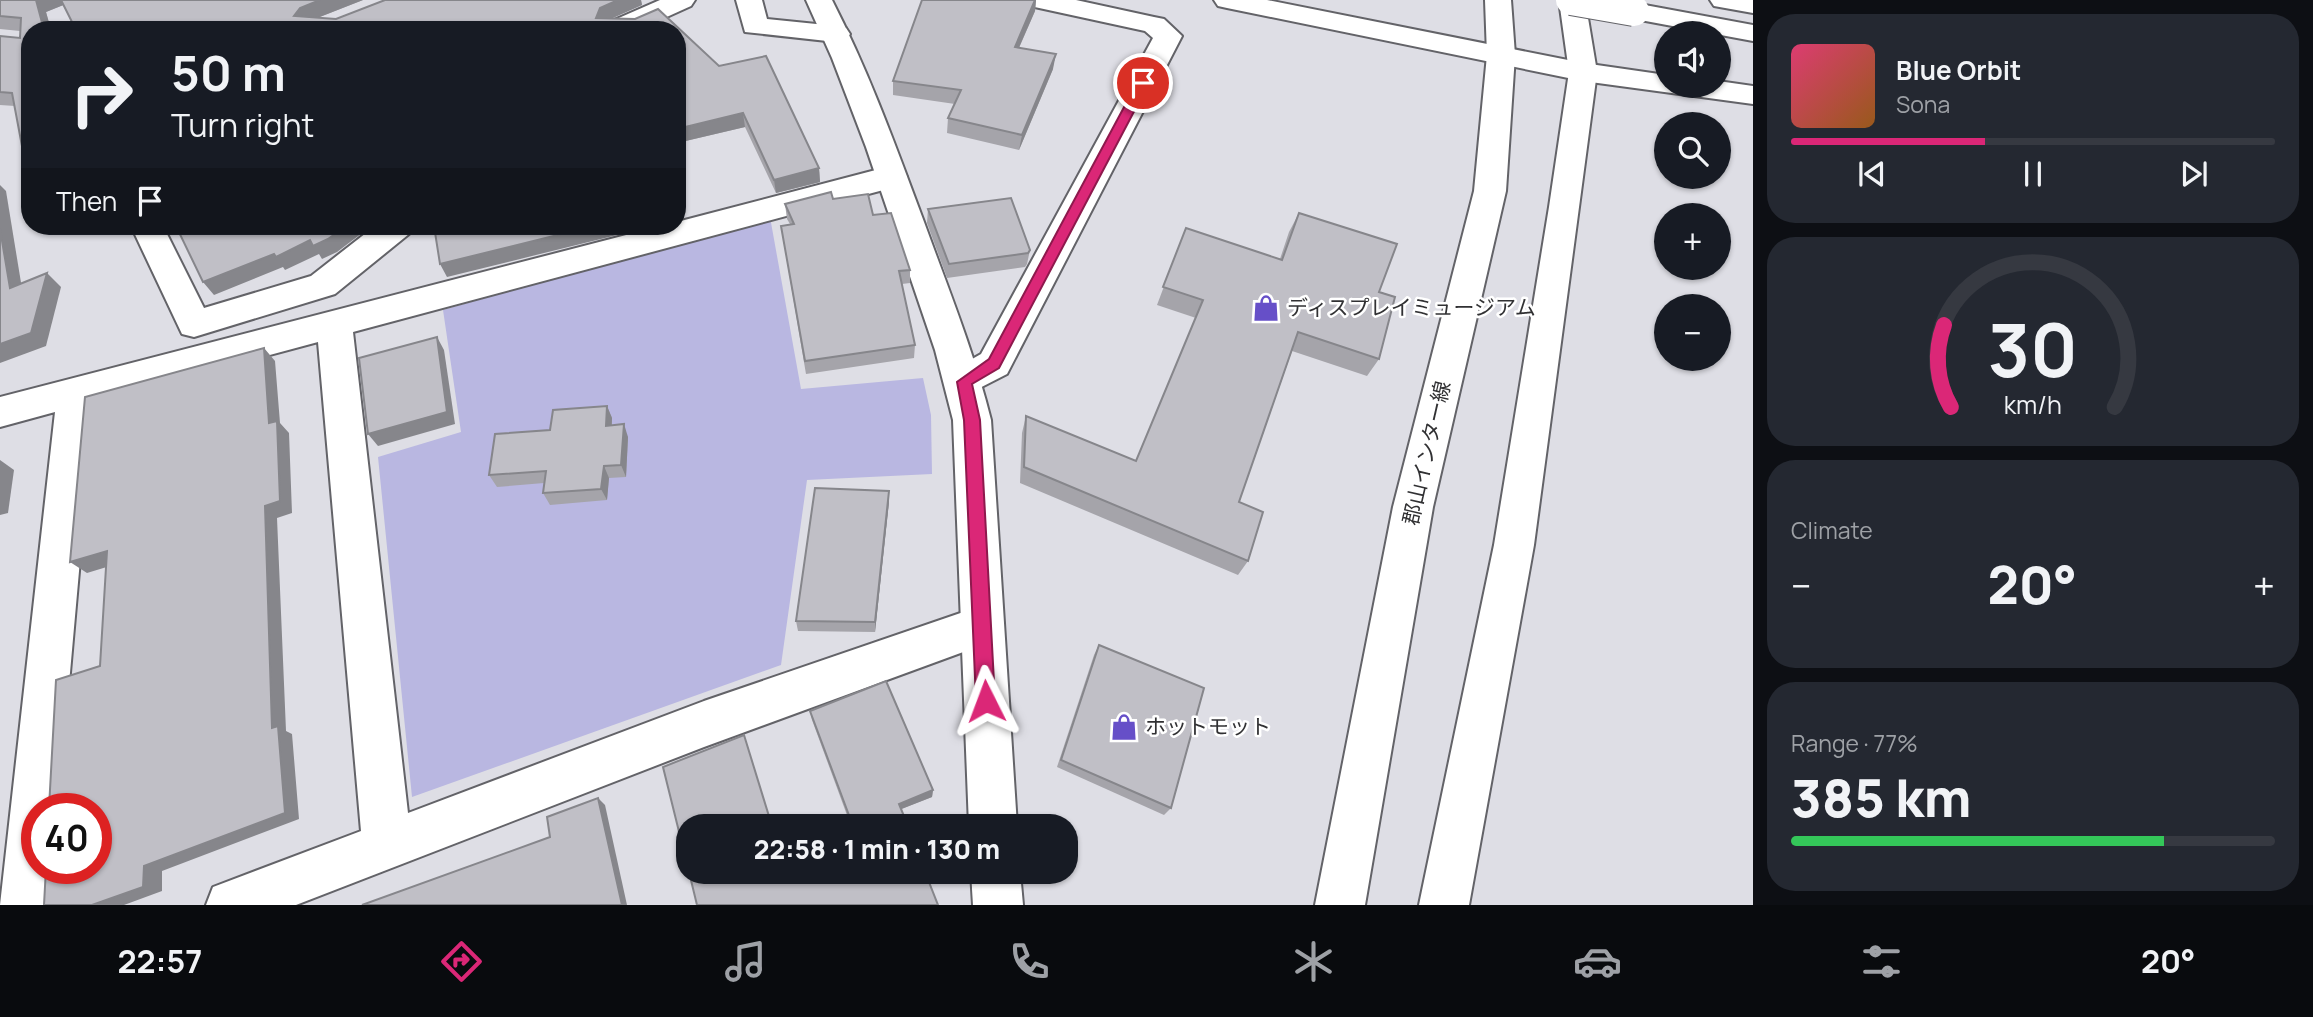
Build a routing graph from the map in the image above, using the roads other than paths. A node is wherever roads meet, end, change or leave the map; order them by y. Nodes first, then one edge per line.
1 (682, 0) edge
2 (749, 0) edge
3 (819, 0) edge
4 (1039, 0) edge
5 (1227, 0) edge
6 (1498, 0) edge
7 (1572, 0) edge
8 (1723, 0) edge
9 (1753, 5) edge
10 (635, 21) edge
11 (1753, 33) edge
12 (836, 34) junction
13 (1501, 55) junction
14 (1583, 72) junction
15 (1654, 82) edge
16 (1731, 92) edge
17 (1753, 95) edge
18 (891, 177) junction
19 (686, 231) edge
20 (151, 235) edge
21 (386, 235) edge
22 (671, 235) edge
23 (334, 324) junction
24 (964, 382) junction
25 (76, 393) junction
26 (0, 412) edge
27 (981, 626) junction
28 (992, 814) edge
29 (387, 844) junction
30 (997, 884) edge
31 (25, 905) edge
32 (231, 905) edge
33 (998, 905) edge
34 (1340, 905) edge
35 (1444, 905) edge

1 - 10 main road
2 - 12 main road
3 - 12 main road
4 - 24 main road
5 - 13 main road
6 - 13 main road, 郡山インター線
7 - 11 main road, bridge
7 - 14 main road
8 - 9 main road
12 - 18 main road
13 - 14 main road
13 - 34 main road, 郡山インター線
14 - 15 main road
14 - 35 main road
16 - 17 main road
18 - 19 main road
18 - 24 main road
20 - 21 main road
22 - 23 main road
23 - 25 main road
23 - 29 main road
24 - 27 main road
25 - 26 main road
25 - 31 main road
27 - 28 main road
27 - 29 main road
29 - 32 main road
30 - 33 main road

